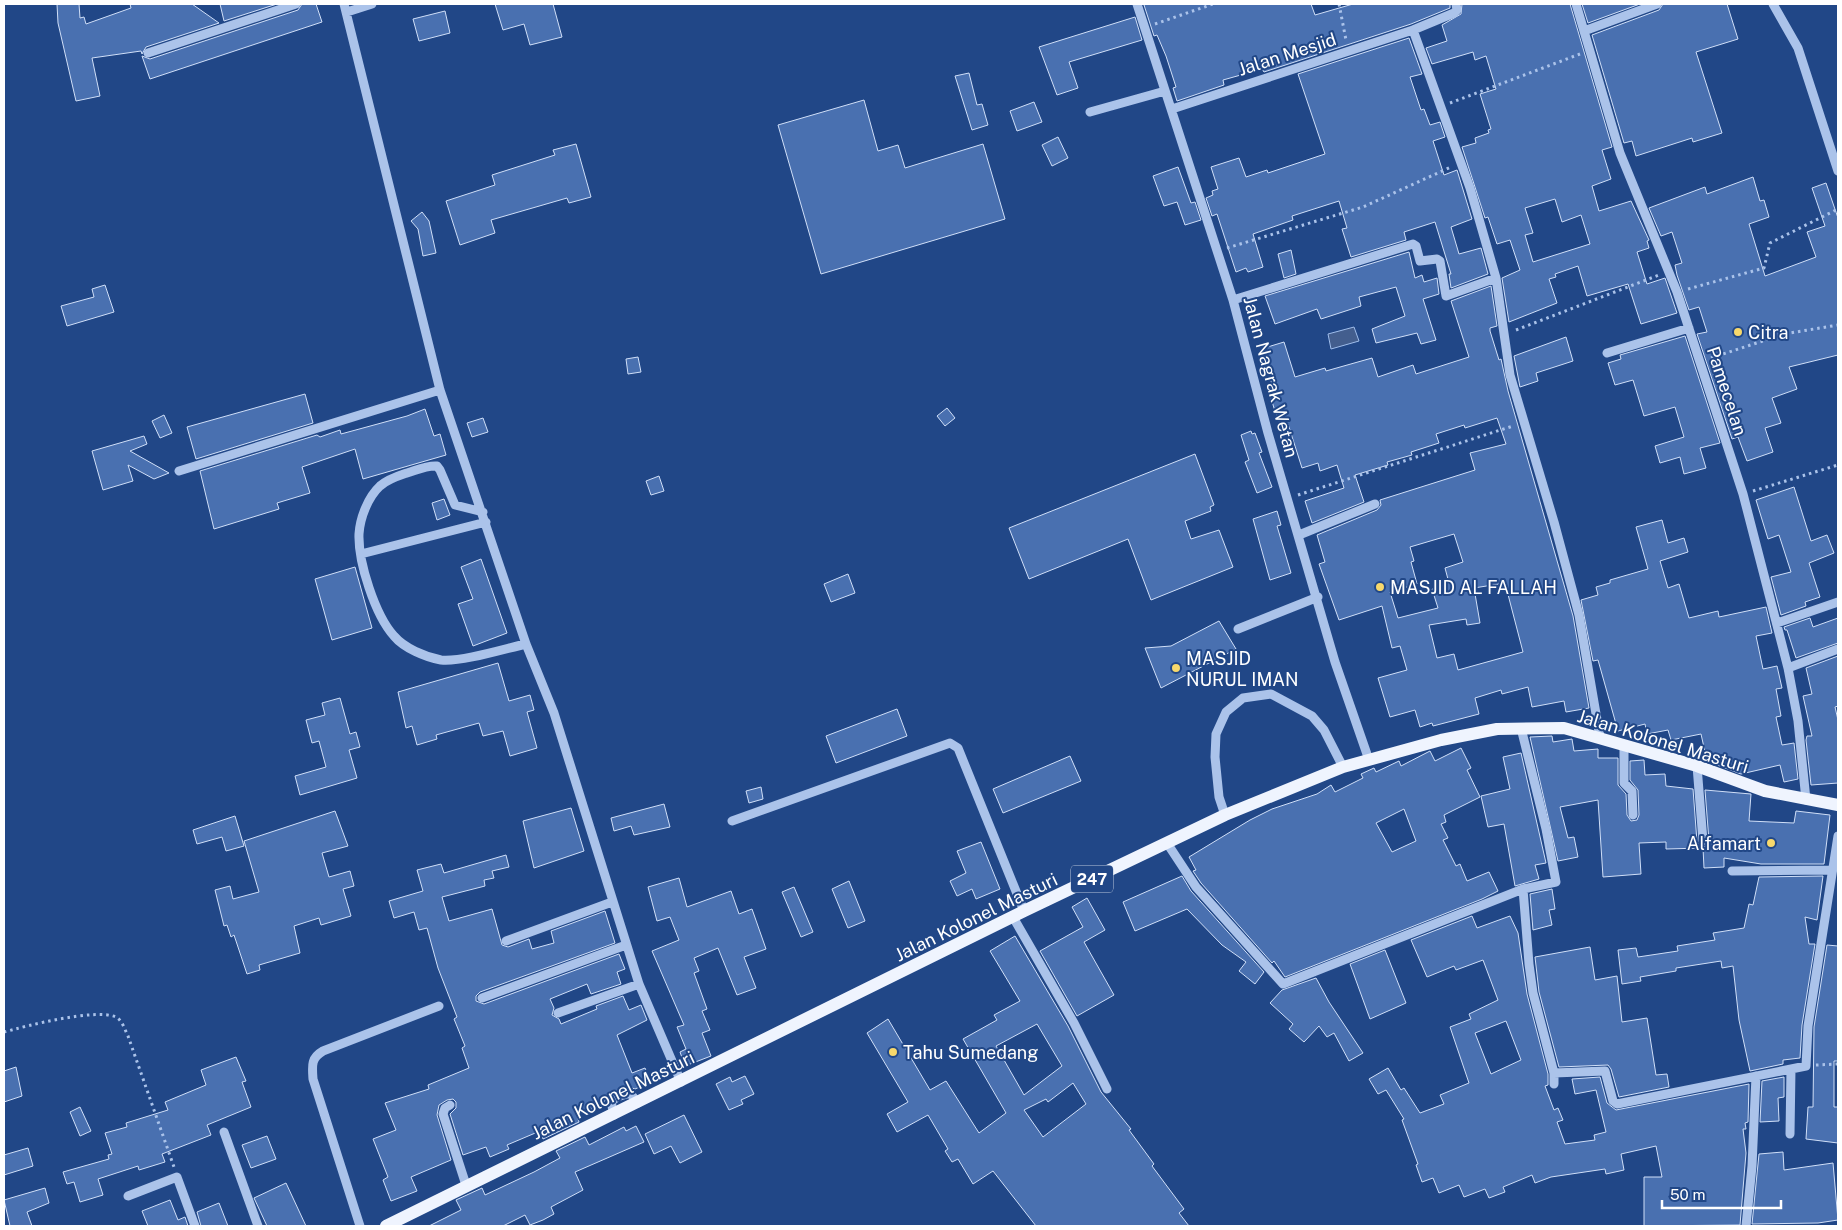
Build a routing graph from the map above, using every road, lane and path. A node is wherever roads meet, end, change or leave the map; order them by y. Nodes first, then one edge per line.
1 (296, 4) edge
2 (372, 4) edge
3 (1137, 4) edge
4 (1213, 4) edge
5 (1339, 4) edge
6 (1456, 4) edge
7 (1576, 4) edge
8 (1657, 4) edge
9 (1773, 4) edge
10 (345, 8) edge
11 (1145, 28) junction
12 (1412, 30) junction
13 (1584, 31) junction
14 (1349, 51) junction
15 (1590, 51) junction
16 (148, 53) dead end
17 (1165, 91) junction
18 (1441, 106) junction
19 (1172, 109) junction
20 (1090, 112) dead end
21 (1461, 163) junction
22 (1838, 171) edge
23 (1838, 209) edge
24 (1217, 251) junction
25 (1669, 272) junction
26 (1496, 278) junction
27 (1677, 292) junction
28 (1233, 300) junction
29 (1838, 325) edge
30 (1689, 328) junction
31 (1504, 335) junction
32 (1607, 353) dead end
33 (1700, 361) junction
34 (440, 390) junction
35 (1524, 423) junction
36 (1838, 464) edge
37 (179, 471) dead end
38 (1743, 494) junction
39 (1288, 499) junction
40 (1374, 504) dead end
41 (483, 512) junction
42 (486, 522) junction
43 (1299, 535) junction
44 (361, 554) junction
45 (1318, 597) junction
46 (1838, 602) edge
47 (1777, 623) junction
48 (1238, 629) dead end
49 (526, 644) junction
50 (1838, 649) edge
51 (1788, 668) junction
52 (1521, 728) junction
53 (1600, 737) junction
54 (1624, 745) junction
55 (1369, 760) junction
56 (1696, 766) junction
57 (1343, 767) junction
58 (1806, 800) junction
59 (1838, 804) edge
60 (1225, 815) junction
61 (1633, 816) dead end
62 (732, 821) dead end
63 (1838, 836) edge
64 (1703, 841) dead end
65 (1167, 843) junction
66 (1832, 870) junction
67 (1732, 871) dead end
68 (1523, 889) junction
69 (612, 902) junction
70 (1019, 914) junction
71 (506, 941) dead end
72 (626, 945) junction
73 (639, 984) junction
74 (482, 998) dead end
75 (439, 1006) dead end
76 (558, 1013) dead end
77 (4, 1032) edge
78 (1838, 1064) edge
79 (1806, 1066) junction
80 (1792, 1069) junction
81 (1554, 1074) junction
82 (1756, 1076) junction
83 (681, 1082) junction
84 (1554, 1084) dead end
85 (1107, 1090) dead end
86 (450, 1105) dead end
87 (224, 1132) dead end
88 (1790, 1134) dead end
89 (177, 1177) junction
90 (466, 1186) junction
91 (128, 1196) dead end
92 (195, 1226) edge
93 (258, 1226) edge
94 (360, 1226) edge
95 (386, 1226) edge
96 (1746, 1226) edge

1 - 16 street
2 - 10 street
3 - 11 street, Jalan Nagrak Wetan
4 - 11 path
5 - 14 path
6 - 12 street, Jalan Mesjid
7 - 13 street, Pamecelan
8 - 13 street
9 - 22 street
10 - 34 street
11 - 17 street, Jalan Nagrak Wetan
12 - 14 street, Jalan Mesjid
12 - 18 street
13 - 15 street, Pamecelan
14 - 19 street, Jalan Mesjid
15 - 18 path
15 - 25 street, Pamecelan
17 - 19 street, Jalan Nagrak Wetan
17 - 20 street
18 - 21 street
19 - 24 street, Jalan Nagrak Wetan
21 - 24 path
21 - 26 street
23 - 27 path
24 - 28 street, Jalan Nagrak Wetan
25 - 27 street, Pamecelan
25 - 31 path
26 - 28 street
26 - 31 street
27 - 30 street, Pamecelan
28 - 39 street, Jalan Nagrak Wetan
29 - 33 path
30 - 32 street
30 - 33 street, Pamecelan
31 - 35 street
33 - 38 street, Pamecelan
34 - 37 street
34 - 41 street
35 - 39 path
35 - 53 street
36 - 38 path
38 - 47 street, Pamecelan
39 - 43 street, Jalan Nagrak Wetan
40 - 43 street
41 - 42 street
41 - 44 street
42 - 44 street
42 - 49 street
43 - 45 street, Jalan Nagrak Wetan
44 - 49 street
45 - 48 street
45 - 55 street, Jalan Nagrak Wetan
46 - 47 street
47 - 51 street, Pamecelan
49 - 69 street
50 - 51 street
51 - 58 street, Pamecelan
52 - 53 main road, Jalan Kolonel Masturi / 247
52 - 55 main road, Jalan Kolonel Masturi / 247
52 - 68 street
53 - 54 main road, Jalan Kolonel Masturi / 247
54 - 56 main road, Jalan Kolonel Masturi / 247
54 - 61 street
55 - 57 main road, Jalan Kolonel Masturi / 247
56 - 58 main road, Jalan Kolonel Masturi / 247
56 - 64 street
57 - 60 main road, Jalan Kolonel Masturi / 247
57 - 60 street
58 - 59 main road, Jalan Kolonel Masturi / 247
60 - 65 main road, Jalan Kolonel Masturi / 247
62 - 70 street
63 - 66 street
65 - 68 street
65 - 70 main road, Jalan Kolonel Masturi / 247
66 - 67 street
66 - 79 street
68 - 81 street
69 - 71 street
69 - 72 street
70 - 83 main road, Jalan Kolonel Masturi / 247
70 - 85 street
72 - 73 street
72 - 74 street
73 - 76 street
73 - 83 street
75 - 94 street
77 - 89 path
78 - 79 path
79 - 80 street
80 - 82 street
80 - 88 street
81 - 82 street
81 - 84 street
82 - 96 street
83 - 90 main road, Jalan Kolonel Masturi / 247
86 - 90 street
87 - 93 street
89 - 91 street
89 - 92 street
90 - 95 main road, Jalan Kolonel Masturi / 247

